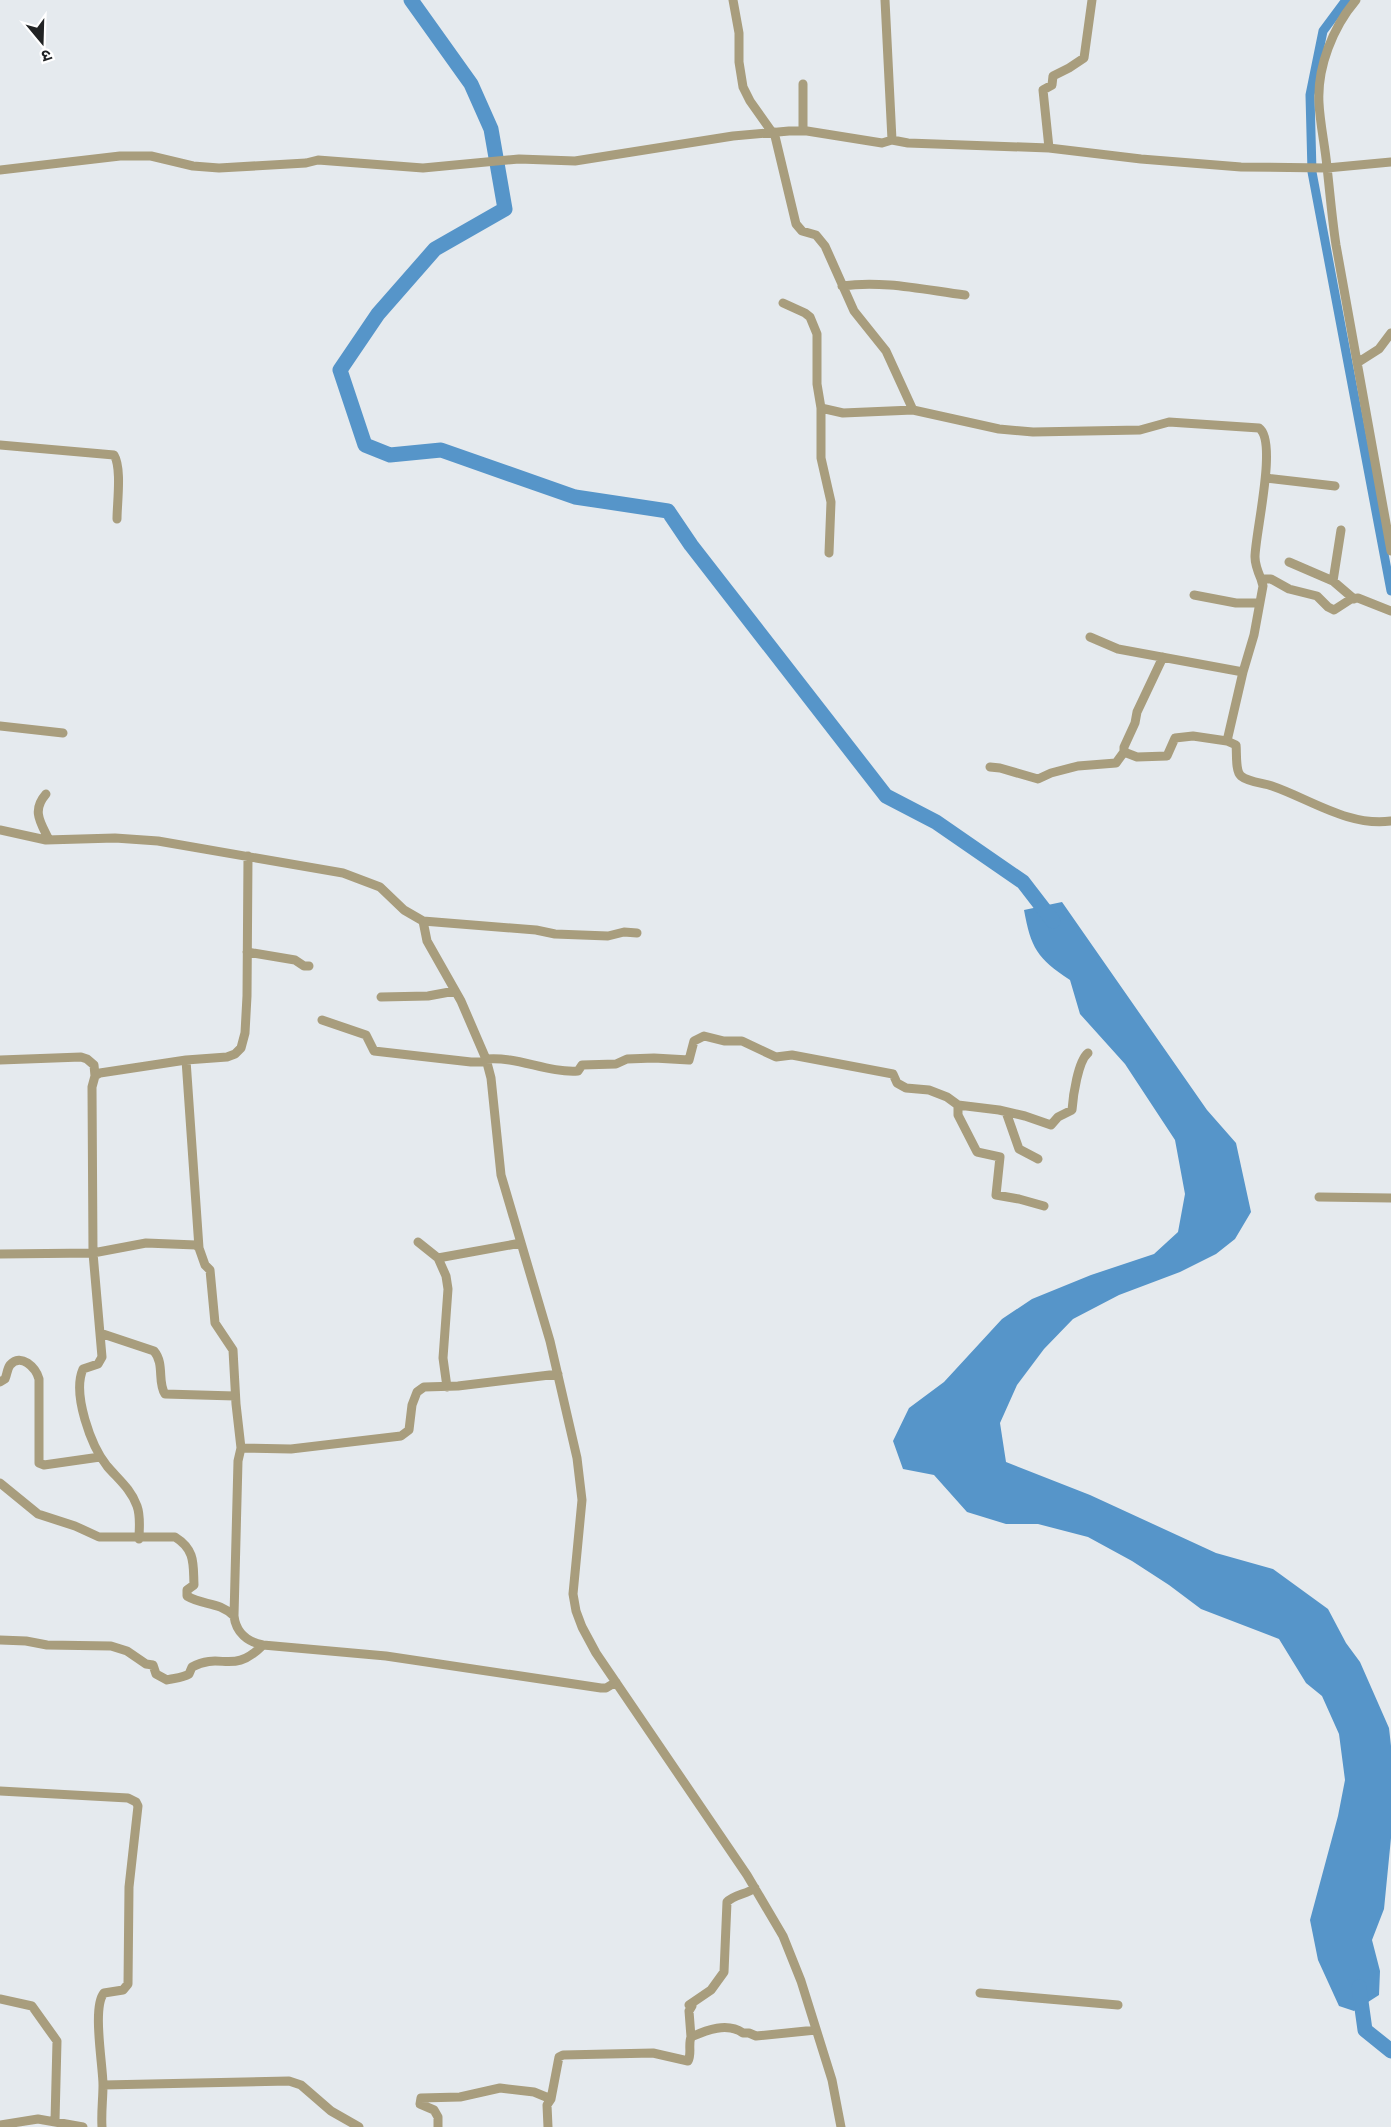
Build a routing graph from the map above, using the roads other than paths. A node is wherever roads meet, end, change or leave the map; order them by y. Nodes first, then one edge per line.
1 (733, 0) edge
2 (885, 0) edge
3 (1092, 0) edge
4 (1356, 0) edge
5 (803, 84) dead end
6 (803, 131) junction
7 (773, 132) junction
8 (892, 140) junction
9 (1049, 148) junction
10 (1391, 162) edge
11 (1323, 168) junction
12 (0, 170) edge
13 (842, 286) junction
14 (965, 295) dead end
15 (783, 303) dead end
16 (1391, 333) edge
17 (1357, 363) junction
18 (821, 408) junction
19 (913, 410) junction
20 (0, 445) edge
21 (1266, 478) junction
22 (1335, 486) dead end
23 (117, 519) dead end
24 (1341, 530) dead end
25 (1391, 551) edge
26 (830, 553) dead end
27 (1289, 562) dead end
28 (1262, 579) junction
29 (1333, 581) junction
30 (1194, 595) dead end
31 (1354, 598) junction
32 (1258, 603) junction
33 (1391, 611) edge
34 (1090, 637) dead end
35 (1163, 657) junction
36 (1243, 672) junction
37 (0, 726) edge
38 (63, 734) dead end
39 (1227, 741) junction
40 (1124, 752) junction
41 (990, 767) dead end
42 (46, 794) dead end
43 (1391, 821) edge
44 (0, 830) edge
45 (49, 840) junction
46 (248, 861) junction
47 (423, 921) junction
48 (637, 933) dead end
49 (247, 952) junction
50 (309, 966) dead end
51 (451, 992) junction
52 (381, 997) dead end
53 (322, 1020) dead end
54 (1088, 1053) dead end
55 (0, 1060) edge
56 (186, 1060) junction
57 (483, 1062) junction
58 (95, 1076) junction
59 (958, 1105) junction
60 (1006, 1112) junction
61 (1038, 1160) dead end
62 (1319, 1197) dead end
63 (1391, 1198) edge
64 (1044, 1206) dead end
65 (418, 1242) dead end
66 (517, 1244) junction
67 (199, 1248) junction
68 (93, 1253) junction
69 (0, 1254) edge
70 (438, 1258) junction
71 (100, 1333) junction
72 (554, 1375) junction
73 (0, 1382) edge
74 (447, 1387) junction
75 (235, 1396) junction
76 (241, 1448) junction
77 (100, 1457) junction
78 (0, 1483) edge
79 (11, 1493) junction
80 (0, 1494) edge
81 (139, 1539) junction
82 (234, 1616) junction
83 (0, 1640) edge
84 (263, 1645) junction
85 (612, 1684) junction
86 (0, 1791) edge
87 (751, 1890) junction
88 (980, 1992) dead end
89 (0, 1999) edge
90 (1118, 2005) dead end
91 (810, 2030) junction
92 (691, 2037) junction
93 (103, 2085) junction
94 (551, 2099) junction
95 (55, 2121) junction
96 (0, 2125) edge
97 (83, 2127) edge
98 (102, 2127) edge
99 (359, 2127) edge
100 (438, 2127) edge
101 (548, 2127) edge
102 (841, 2127) edge

1 - 7 street
2 - 8 street
3 - 9 street
4 - 11 street
5 - 6 street
6 - 7 street
6 - 8 street
7 - 12 street
7 - 13 street
8 - 9 street
9 - 11 street
10 - 11 street
11 - 17 street
13 - 14 street
13 - 19 street
15 - 18 street
16 - 17 street
17 - 25 street
18 - 19 street
18 - 26 street
19 - 21 street
20 - 23 street
21 - 22 street
21 - 28 street
24 - 29 street
27 - 29 street
28 - 31 street
28 - 32 street
29 - 31 street
30 - 32 street
31 - 33 street
32 - 36 street
34 - 35 street
35 - 36 street
35 - 40 street
36 - 39 street
37 - 38 street
39 - 40 street
39 - 43 street
40 - 41 street
42 - 45 street
44 - 45 street
45 - 46 street
46 - 47 street
46 - 49 street
47 - 48 street
47 - 51 street
49 - 50 street
49 - 56 street
51 - 52 street
51 - 57 street
53 - 57 street
54 - 60 street
55 - 58 street
56 - 58 street
56 - 67 street
57 - 59 street
57 - 66 street
58 - 68 street
59 - 60 street
59 - 64 street
60 - 61 street
62 - 63 street
65 - 70 street
66 - 70 street
66 - 72 street
67 - 68 street
67 - 75 street
68 - 69 street
68 - 71 street
70 - 74 street
71 - 75 street
71 - 77 street
72 - 74 street
72 - 85 street
73 - 77 street
74 - 76 street
75 - 76 street
76 - 82 street
77 - 81 street
78 - 79 street
79 - 80 street
79 - 81 street
81 - 82 street
82 - 84 street
83 - 84 street
84 - 85 street
85 - 87 street
86 - 93 street
87 - 91 street
87 - 92 street
88 - 90 street
89 - 95 street
91 - 92 street
91 - 102 street
92 - 94 street
93 - 98 street
93 - 99 street
94 - 100 street
94 - 101 street
95 - 96 street
95 - 97 street

